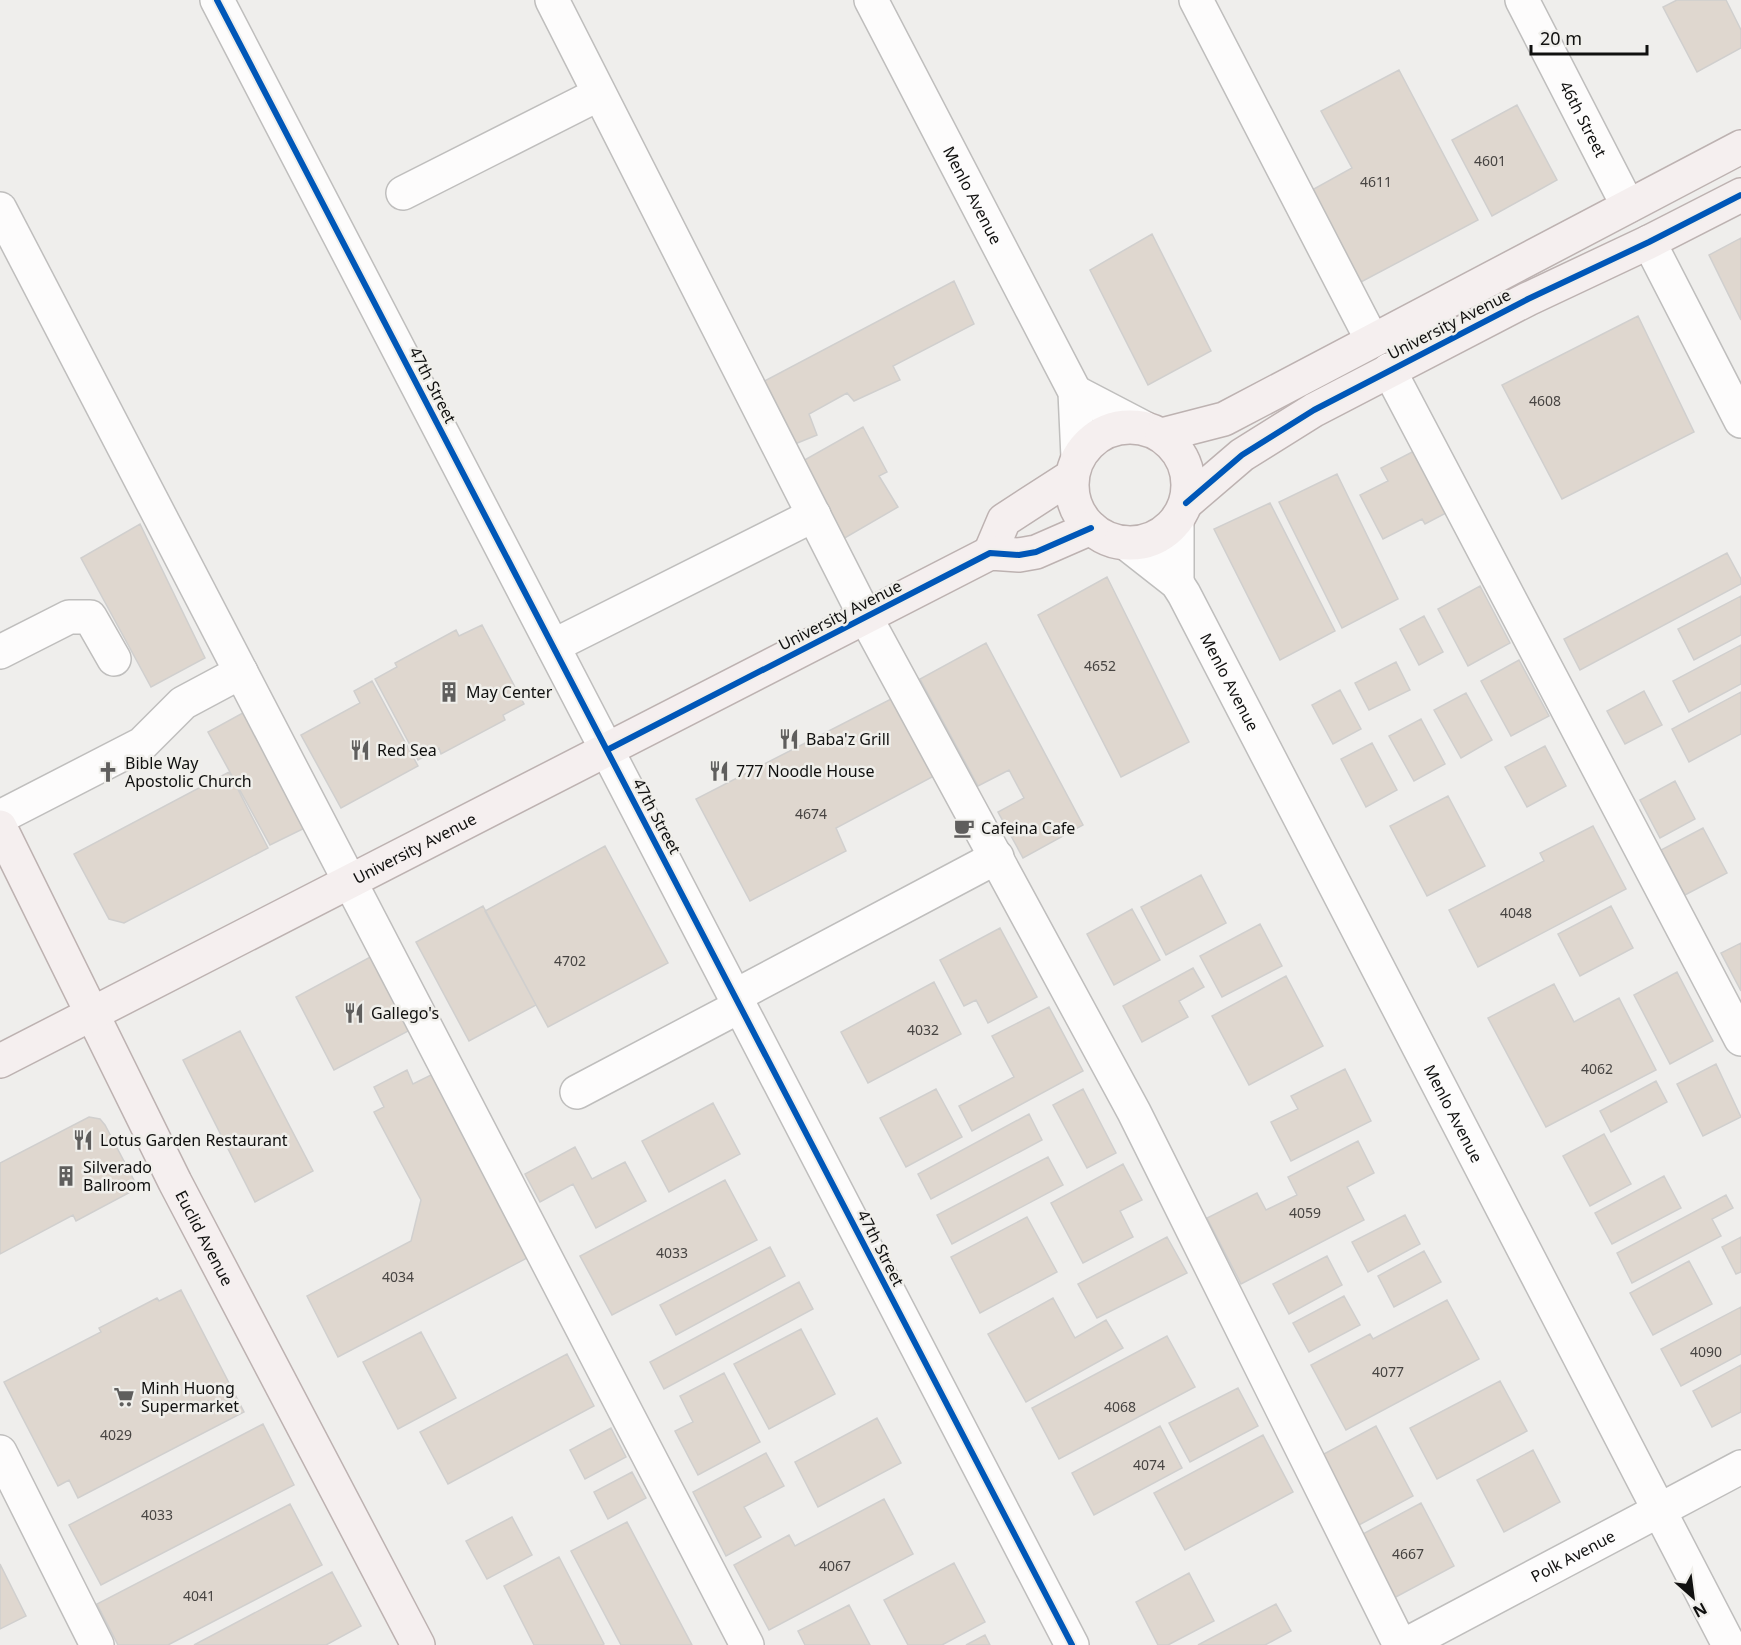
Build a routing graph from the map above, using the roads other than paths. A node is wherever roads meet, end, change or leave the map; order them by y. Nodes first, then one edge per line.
1 (217, 0) edge
2 (552, 0) edge
3 (872, 0) edge
4 (1196, 0) edge
5 (1522, 0) edge
6 (599, 94) junction
7 (1741, 147) edge
8 (403, 193) dead end
9 (1741, 195) edge
10 (1628, 206) junction
11 (0, 209) edge
12 (1649, 242) junction
13 (1372, 340) junction
14 (1389, 370) junction
15 (1075, 392) junction
16 (1741, 421) edge
17 (1153, 431) junction
18 (1075, 467) junction
19 (1182, 512) junction
20 (814, 515) junction
21 (1091, 528) junction
22 (1126, 543) junction
23 (990, 553) junction
24 (1177, 583) junction
25 (866, 618) junction
26 (553, 646) junction
27 (0, 652) edge
28 (114, 659) dead end
29 (241, 672) junction
30 (607, 750) junction
31 (0, 817) edge
32 (0, 827) edge
33 (997, 858) junction
34 (350, 882) junction
35 (737, 1001) junction
36 (94, 1013) junction
37 (1741, 1039) edge
38 (0, 1061) edge
39 (577, 1092) dead end
40 (0, 1452) edge
41 (1741, 1467) edge
42 (1659, 1511) junction
43 (97, 1645) edge
44 (418, 1645) edge
45 (747, 1645) edge
46 (1072, 1645) edge
47 (1400, 1645) edge
48 (1405, 1645) edge
49 (1729, 1645) edge

1 - 26 street, 47th Street
2 - 6 street
3 - 15 street, Menlo Avenue
4 - 13 street
5 - 10 street, 46th Street
6 - 8 street
6 - 20 street
7 - 10 main road, University Avenue
9 - 12 main road, University Avenue
10 - 13 main road, University Avenue
11 - 29 street
12 - 14 main road, University Avenue
12 - 16 street
13 - 17 main road, University Avenue
14 - 19 main road, University Avenue
14 - 37 street
15 - 17 street
15 - 18 street, Menlo Avenue
17 - 18 main road
17 - 19 main road
18 - 21 main road
18 - 23 main road
19 - 22 main road
19 - 24 street, Menlo Avenue
20 - 25 street
20 - 26 street
21 - 22 main road
21 - 23 main road
22 - 24 street, Menlo Avenue
23 - 25 main road, University Avenue
24 - 42 street, Menlo Avenue
25 - 30 main road, University Avenue
25 - 33 street
26 - 30 street, 47th Street
27 - 28 street
29 - 31 street
29 - 34 street
30 - 34 main road, University Avenue
30 - 35 street, 47th Street
32 - 36 main road, Euclid Avenue
33 - 35 street
33 - 47 street
34 - 36 main road, University Avenue
34 - 45 street
35 - 39 street
35 - 46 street, 47th Street
36 - 38 main road, University Avenue
36 - 44 main road, Euclid Avenue
40 - 43 street
41 - 42 street, Polk Avenue
42 - 48 street, Polk Avenue
42 - 49 street, Menlo Avenue

